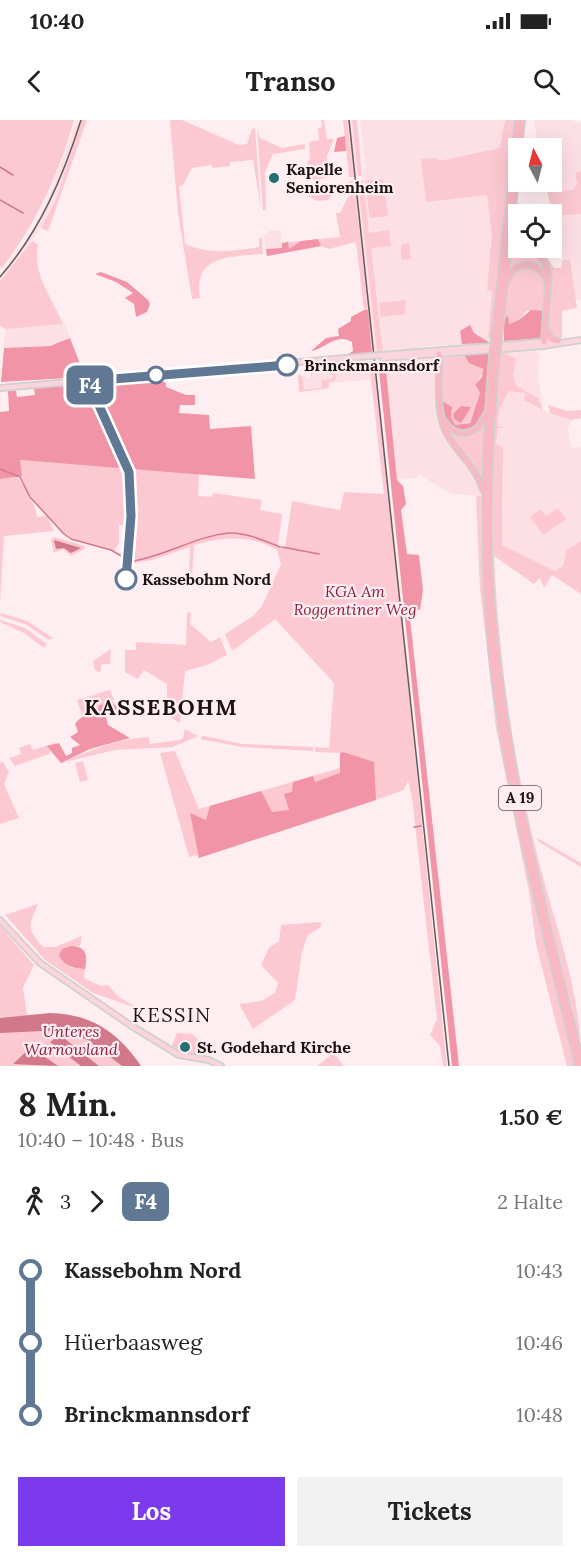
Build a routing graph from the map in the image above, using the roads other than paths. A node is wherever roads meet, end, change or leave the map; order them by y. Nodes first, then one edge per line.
1 (520, 120) edge
2 (519, 138) edge
3 (515, 192) edge
4 (514, 199) junction
5 (515, 204) edge
6 (541, 258) edge
7 (504, 287) junction
8 (548, 333) junction
9 (496, 339) junction
10 (581, 340) edge
11 (558, 341) junction
12 (571, 341) junction
13 (545, 344) junction
14 (437, 352) junction
15 (495, 356) junction
16 (0, 388) edge
17 (488, 408) junction
18 (441, 411) junction
19 (484, 495) junction
20 (0, 920) edge
21 (581, 1062) edge
22 (221, 1066) edge
23 (578, 1066) edge

1 - 2 highway, A 19
1 - 9 highway, A 19
3 - 4 highway, A 19
4 - 5 highway
4 - 7 highway, A 19
6 - 8 highway
7 - 9 highway, A 19
7 - 13 highway
8 - 11 highway
8 - 13 highway
9 - 15 highway, A 19, bridge
10 - 12 main road
11 - 12 main road
11 - 13 main road
12 - 13 main road
13 - 14 main road
14 - 16 main road, bridge
14 - 18 highway
15 - 17 highway, A 19
15 - 21 highway, A 19
17 - 18 highway
17 - 19 highway, A 19
18 - 19 highway
19 - 23 highway, A 19
20 - 22 main road

